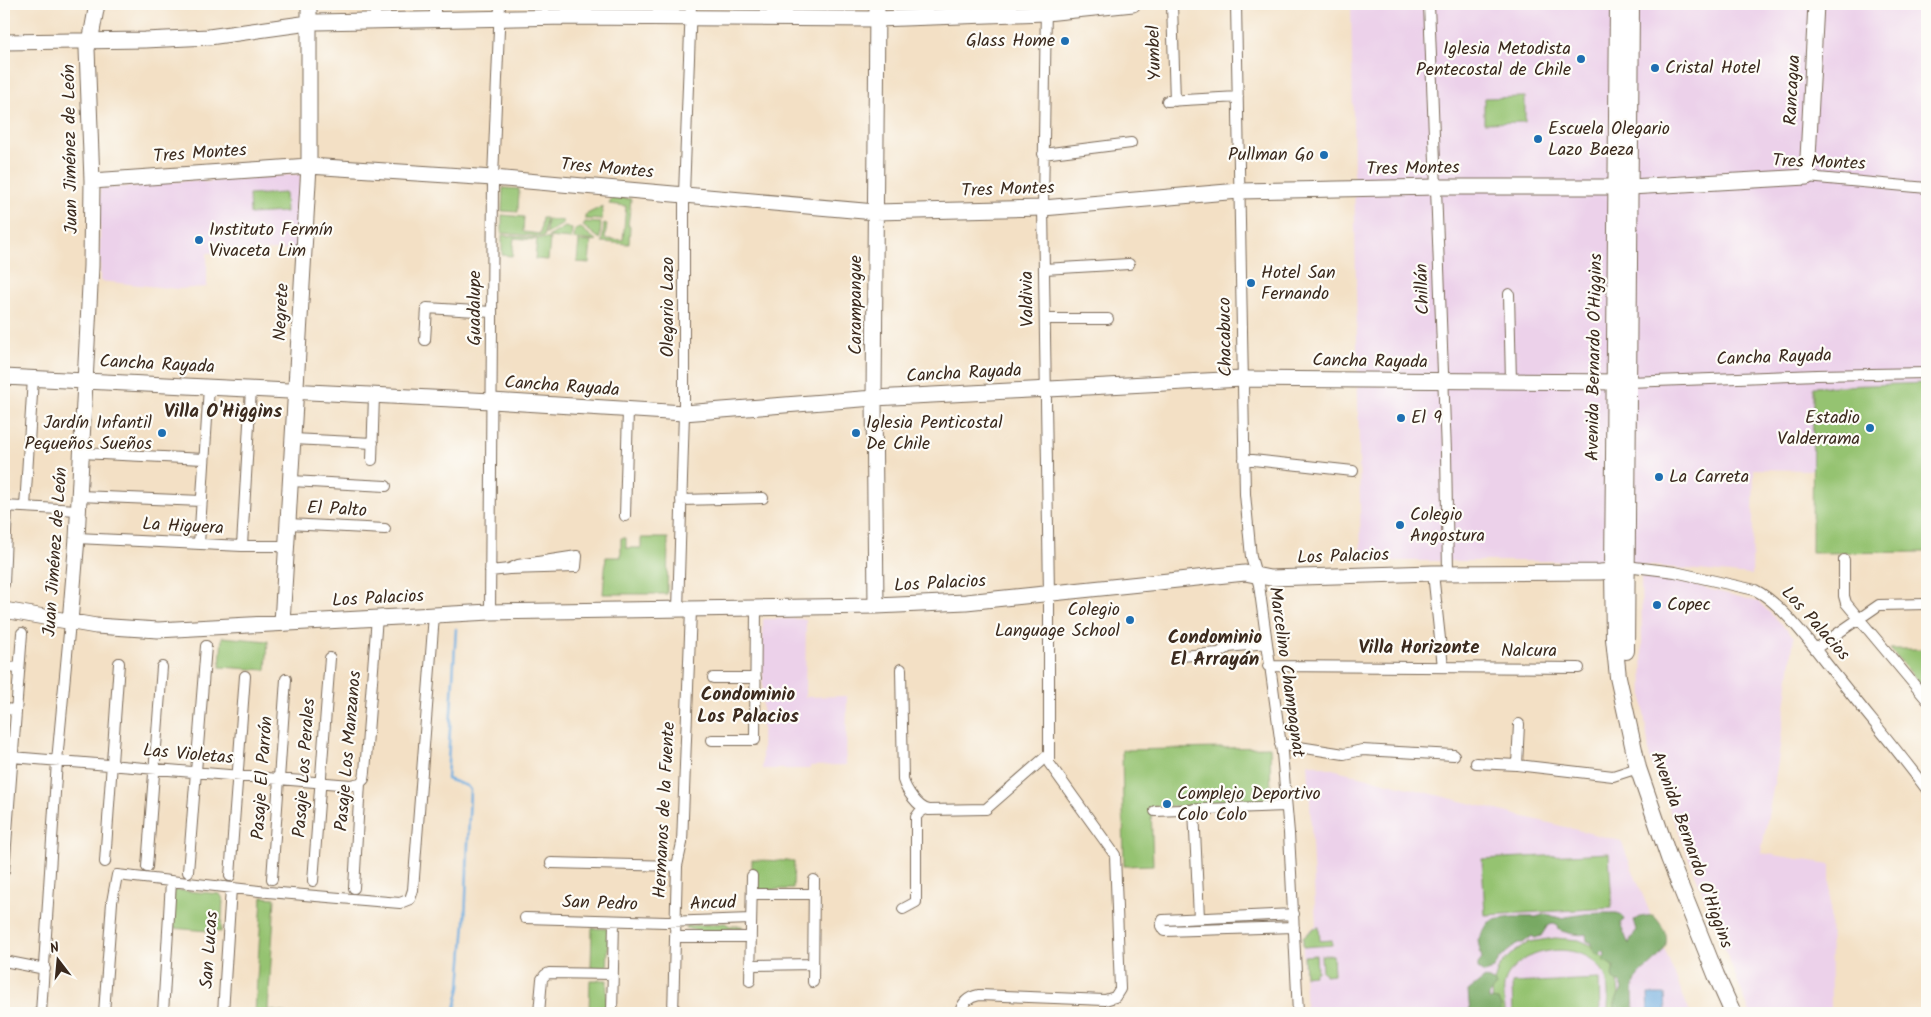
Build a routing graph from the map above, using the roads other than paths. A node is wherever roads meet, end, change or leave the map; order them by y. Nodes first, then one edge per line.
1 (97, 4) edge
2 (309, 4) edge
3 (375, 4) edge
4 (435, 4) edge
5 (1133, 4) edge
6 (1172, 4) edge
7 (1236, 4) edge
8 (1430, 4) edge
9 (1618, 4) edge
10 (1631, 4) edge
11 (1816, 4) edge
12 (1046, 8) edge
13 (567, 10) edge
14 (691, 10) edge
15 (500, 11) edge
16 (876, 11) edge
17 (435, 20) junction
18 (375, 21) junction
19 (309, 22) junction
20 (89, 41) junction
21 (4, 42) edge
22 (1238, 97) junction
23 (1131, 143) dead end
24 (1044, 154) junction
25 (309, 166) junction
26 (1808, 177) junction
27 (493, 178) junction
28 (92, 181) junction
29 (1436, 187) junction
30 (1623, 187) junction
31 (1927, 188) edge
32 (1239, 191) junction
33 (684, 194) junction
34 (1043, 208) junction
35 (875, 212) junction
36 (1129, 264) dead end
37 (1044, 268) junction
38 (1509, 294) dead end
39 (492, 312) junction
40 (1108, 319) dead end
41 (1045, 320) junction
42 (425, 340) dead end
43 (1927, 374) edge
44 (4, 377) edge
45 (33, 378) junction
46 (86, 380) junction
47 (1243, 380) junction
48 (1443, 382) junction
49 (1512, 382) junction
50 (1622, 382) junction
51 (209, 387) junction
52 (251, 389) junction
53 (1046, 389) junction
54 (296, 391) junction
55 (374, 395) junction
56 (874, 398) junction
57 (492, 401) junction
58 (628, 410) junction
59 (684, 413) junction
60 (293, 440) junction
61 (373, 444) junction
62 (81, 453) junction
63 (204, 459) junction
64 (1244, 459) junction
65 (372, 460) dead end
66 (1353, 472) dead end
67 (290, 481) junction
68 (386, 486) dead end
69 (763, 498) dead end
70 (681, 500) junction
71 (202, 501) junction
72 (79, 503) junction
73 (6, 507) edge
74 (25, 507) junction
75 (625, 516) dead end
76 (288, 524) junction
77 (385, 529) dead end
78 (77, 538) junction
79 (199, 544) junction
80 (242, 546) junction
81 (287, 546) junction
82 (1844, 560) dead end
83 (509, 569) junction
84 (1619, 569) junction
85 (490, 571) junction
86 (1441, 573) junction
87 (1256, 575) junction
88 (4, 584) edge
89 (1049, 594) junction
90 (1927, 604) edge
91 (876, 606) junction
92 (756, 608) junction
93 (4, 610) edge
94 (685, 610) junction
95 (490, 612) junction
96 (434, 615) junction
97 (377, 618) junction
98 (1858, 618) junction
99 (70, 622) junction
100 (282, 622) junction
101 (22, 632) dead end
102 (1265, 643) junction
103 (206, 646) dead end
104 (1815, 649) junction
105 (1180, 656) dead end
106 (330, 658) dead end
107 (119, 663) dead end
108 (1268, 666) junction
109 (1444, 666) junction
110 (4, 667) edge
111 (162, 667) dead end
112 (19, 668) junction
113 (901, 668) dead end
114 (1579, 668) dead end
115 (245, 676) dead end
116 (713, 678) dead end
117 (756, 678) junction
118 (286, 679) dead end
119 (1927, 700) edge
120 (4, 709) edge
121 (16, 710) junction
122 (1519, 724) dead end
123 (712, 740) dead end
124 (1280, 744) junction
125 (1048, 754) junction
126 (10, 755) edge
127 (1454, 755) dead end
128 (57, 761) junction
129 (1476, 763) dead end
130 (1517, 765) junction
131 (112, 766) junction
132 (1638, 768) junction
133 (155, 769) junction
134 (196, 772) junction
135 (237, 776) junction
136 (279, 779) junction
137 (320, 783) junction
138 (360, 783) junction
139 (1927, 790) edge
140 (6, 796) edge
141 (1286, 806) junction
142 (925, 809) junction
143 (1194, 810) junction
144 (1155, 811) dead end
145 (5, 838) edge
146 (105, 862) dead end
147 (551, 864) dead end
148 (677, 866) junction
149 (147, 867) dead end
150 (4, 871) edge
151 (188, 872) dead end
152 (230, 876) dead end
153 (752, 876) dead end
154 (272, 879) dead end
155 (814, 880) dead end
156 (313, 881) dead end
157 (171, 882) junction
158 (230, 888) junction
159 (354, 888) dead end
160 (752, 894) junction
161 (814, 894) junction
162 (903, 909) dead end
163 (1294, 914) junction
164 (525, 918) dead end
165 (1199, 918) junction
166 (751, 919) junction
167 (614, 921) junction
168 (675, 921) junction
169 (1294, 927) junction
170 (675, 937) junction
171 (751, 937) junction
172 (4, 961) edge
173 (813, 964) junction
174 (750, 965) junction
175 (45, 969) junction
176 (613, 974) junction
177 (1716, 976) junction
178 (750, 981) dead end
179 (813, 982) dead end
180 (42, 1013) edge
181 (104, 1013) edge
182 (163, 1013) edge
183 (223, 1013) edge
184 (539, 1013) edge
185 (612, 1013) edge
186 (673, 1013) edge
187 (960, 1013) edge
188 (1298, 1013) edge
189 (1721, 1013) edge
190 (1733, 1013) edge

1 - 20 main road, Juan Jiménez de León
2 - 19 main road, Negrete
3 - 18 street
4 - 17 street
5 - 12 main road, Yumbel
6 - 22 street, Yumbel
7 - 22 street, Chacabuco
8 - 29 street, Chillán
9 - 30 main road, Avenida Bernardo O'Higgins
10 - 30 main road, Avenida Bernardo O'Higgins
11 - 26 main road, Rancagua
12 - 16 main road, Yumbel
12 - 24 street, Valdivia
13 - 14 main road, Yumbel
13 - 15 main road, Yumbel
14 - 16 main road, Yumbel
14 - 33 street, Olegario Lazo
15 - 17 main road, Yumbel
15 - 27 street, Guadalupe
16 - 35 main road, Carampangue
17 - 18 main road, Yumbel
18 - 19 main road, Yumbel
19 - 20 main road, Yumbel
19 - 25 main road, Negrete
20 - 21 main road, Yumbel
20 - 28 main road, Juan Jiménez de León
22 - 32 street, Chacabuco
23 - 24 street
24 - 34 street, Valdivia
25 - 27 main road, Tres Montes
25 - 28 main road, Tres Montes
25 - 54 main road, Negrete
26 - 30 main road, Tres Montes
26 - 31 street, Tres Montes
27 - 33 main road, Tres Montes
27 - 39 street, Guadalupe
28 - 46 main road, Juan Jiménez de León
29 - 30 main road, Tres Montes
29 - 32 main road, Tres Montes
29 - 48 street, Chillán
30 - 50 main road, Avenida Bernardo O'Higgins
32 - 34 main road, Tres Montes
32 - 47 street, Chacabuco
33 - 35 main road, Tres Montes
33 - 59 street, Olegario Lazo
34 - 35 main road, Tres Montes
34 - 37 street, Valdivia
35 - 56 main road, Carampangue
36 - 37 street
37 - 41 street, Valdivia
38 - 49 street
39 - 42 street
39 - 57 street, Guadalupe
40 - 41 street
41 - 53 street, Valdivia
43 - 50 street, Cancha Rayada
44 - 45 main road, Cancha Rayada
45 - 46 main road, Cancha Rayada
45 - 74 street
46 - 51 main road, Cancha Rayada
46 - 62 main road, Juan Jiménez de León
47 - 48 main road, Cancha Rayada
47 - 53 main road, Cancha Rayada
47 - 64 street, Chacabuco
48 - 49 main road, Cancha Rayada
48 - 86 street, Chillán
49 - 50 main road, Cancha Rayada
50 - 84 main road, Avenida Bernardo O'Higgins
51 - 52 main road, Cancha Rayada
51 - 63 street
52 - 54 main road, Cancha Rayada
52 - 80 street
53 - 56 main road, Cancha Rayada
53 - 89 street, Valdivia
54 - 55 main road, Cancha Rayada
54 - 60 main road, Negrete
55 - 57 main road, Cancha Rayada
55 - 61 street
56 - 59 main road, Cancha Rayada
56 - 91 main road, Carampangue
57 - 58 main road, Cancha Rayada
57 - 85 street, Guadalupe
58 - 59 main road, Cancha Rayada
58 - 75 street
59 - 70 street, Olegario Lazo
60 - 61 street
60 - 67 main road, Negrete
61 - 65 street
62 - 63 street
62 - 72 main road, Juan Jiménez de León
63 - 71 street
64 - 66 street
64 - 87 street, Chacabuco
67 - 68 street
67 - 76 main road, Negrete
69 - 70 street
70 - 94 street, Olegario Lazo
71 - 72 street
71 - 79 street
72 - 74 street
72 - 78 main road, Juan Jiménez de León
73 - 74 street
73 - 88 street
76 - 77 street, El Palto
76 - 81 main road, Negrete
78 - 79 street, La Higuera
78 - 99 main road, Juan Jiménez de León
79 - 80 street, La Higuera
80 - 81 street, La Higuera
81 - 100 main road, Negrete
82 - 98 street
83 - 83 street
83 - 85 street
84 - 86 main road, Los Palacios
84 - 104 street, Los Palacios
84 - 132 main road, Avenida Bernardo O'Higgins
85 - 95 street, Guadalupe
86 - 87 main road, Los Palacios
86 - 109 street, Chillán
87 - 89 main road, Los Palacios
87 - 102 street, Marcelino Champagnat
89 - 91 main road, Los Palacios
89 - 125 street, Valdivia
90 - 98 street
91 - 92 main road, Los Palacios
92 - 94 main road, Los Palacios
92 - 117 street
93 - 99 main road, Los Palacios
94 - 95 main road, Los Palacios
94 - 148 street, Hermanos de la Fuente
95 - 96 main road, Los Palacios
96 - 97 main road, Los Palacios
96 - 158 street
97 - 100 main road, Los Palacios
97 - 138 street, Pasaje Los Manzanos
98 - 104 street
98 - 119 street
99 - 100 main road, Los Palacios
99 - 128 street, Juan Jiménez de León
101 - 112 street
102 - 105 street
102 - 108 street, Marcelino Champagnat
103 - 134 street
104 - 139 street, Los Palacios
106 - 137 street, Pasaje Los Perales
107 - 131 street
108 - 109 street, Nalcura
108 - 124 street, Marcelino Champagnat
109 - 114 street, Nalcura
110 - 112 street
111 - 133 street
112 - 121 street
113 - 142 street
115 - 135 street
116 - 117 street
117 - 123 street
118 - 136 street, Pasaje El Parrón
120 - 121 street
121 - 126 street
122 - 130 street
124 - 127 street
124 - 141 street, Marcelino Champagnat
125 - 142 street
125 - 187 street
126 - 128 street, Las Violetas
126 - 140 street
128 - 131 street, Las Violetas
128 - 175 street, Juan Jiménez de León
129 - 130 street
130 - 132 street
131 - 133 street, Las Violetas
131 - 146 street
132 - 177 main road, Avenida Bernardo O'Higgins
133 - 134 street, Las Violetas
133 - 149 street
134 - 135 street, Las Violetas
134 - 151 street
135 - 136 street, Las Violetas
135 - 152 street
136 - 137 street, Las Violetas
136 - 154 street, Pasaje El Parrón
137 - 138 street, Las Violetas
137 - 156 street, Pasaje Los Perales
138 - 159 street, Pasaje Los Manzanos
140 - 145 street
141 - 143 street
141 - 163 street, Marcelino Champagnat
142 - 162 street
143 - 144 street
143 - 165 street
145 - 150 street
147 - 148 street
148 - 168 street, Hermanos de la Fuente
153 - 160 street
155 - 161 street
157 - 158 street
157 - 181 street
157 - 182 street
158 - 183 street, San Lucas
160 - 161 street
160 - 166 street
161 - 173 street
163 - 165 street
163 - 169 street, Marcelino Champagnat
164 - 167 street, San Pedro
165 - 169 street
166 - 168 street, Ancud
166 - 171 street
167 - 168 street, San Pedro
167 - 176 street
168 - 170 street, Hermanos de la Fuente
169 - 188 street, Marcelino Champagnat
170 - 171 street, Ancud
170 - 186 street, Hermanos de la Fuente
171 - 174 street
172 - 175 street
173 - 174 street
173 - 179 street
174 - 178 street
175 - 180 street, Juan Jiménez de León
176 - 184 street
176 - 185 street
177 - 189 main road, Avenida Bernardo O'Higgins
177 - 190 main road, Avenida Bernardo O'Higgins

